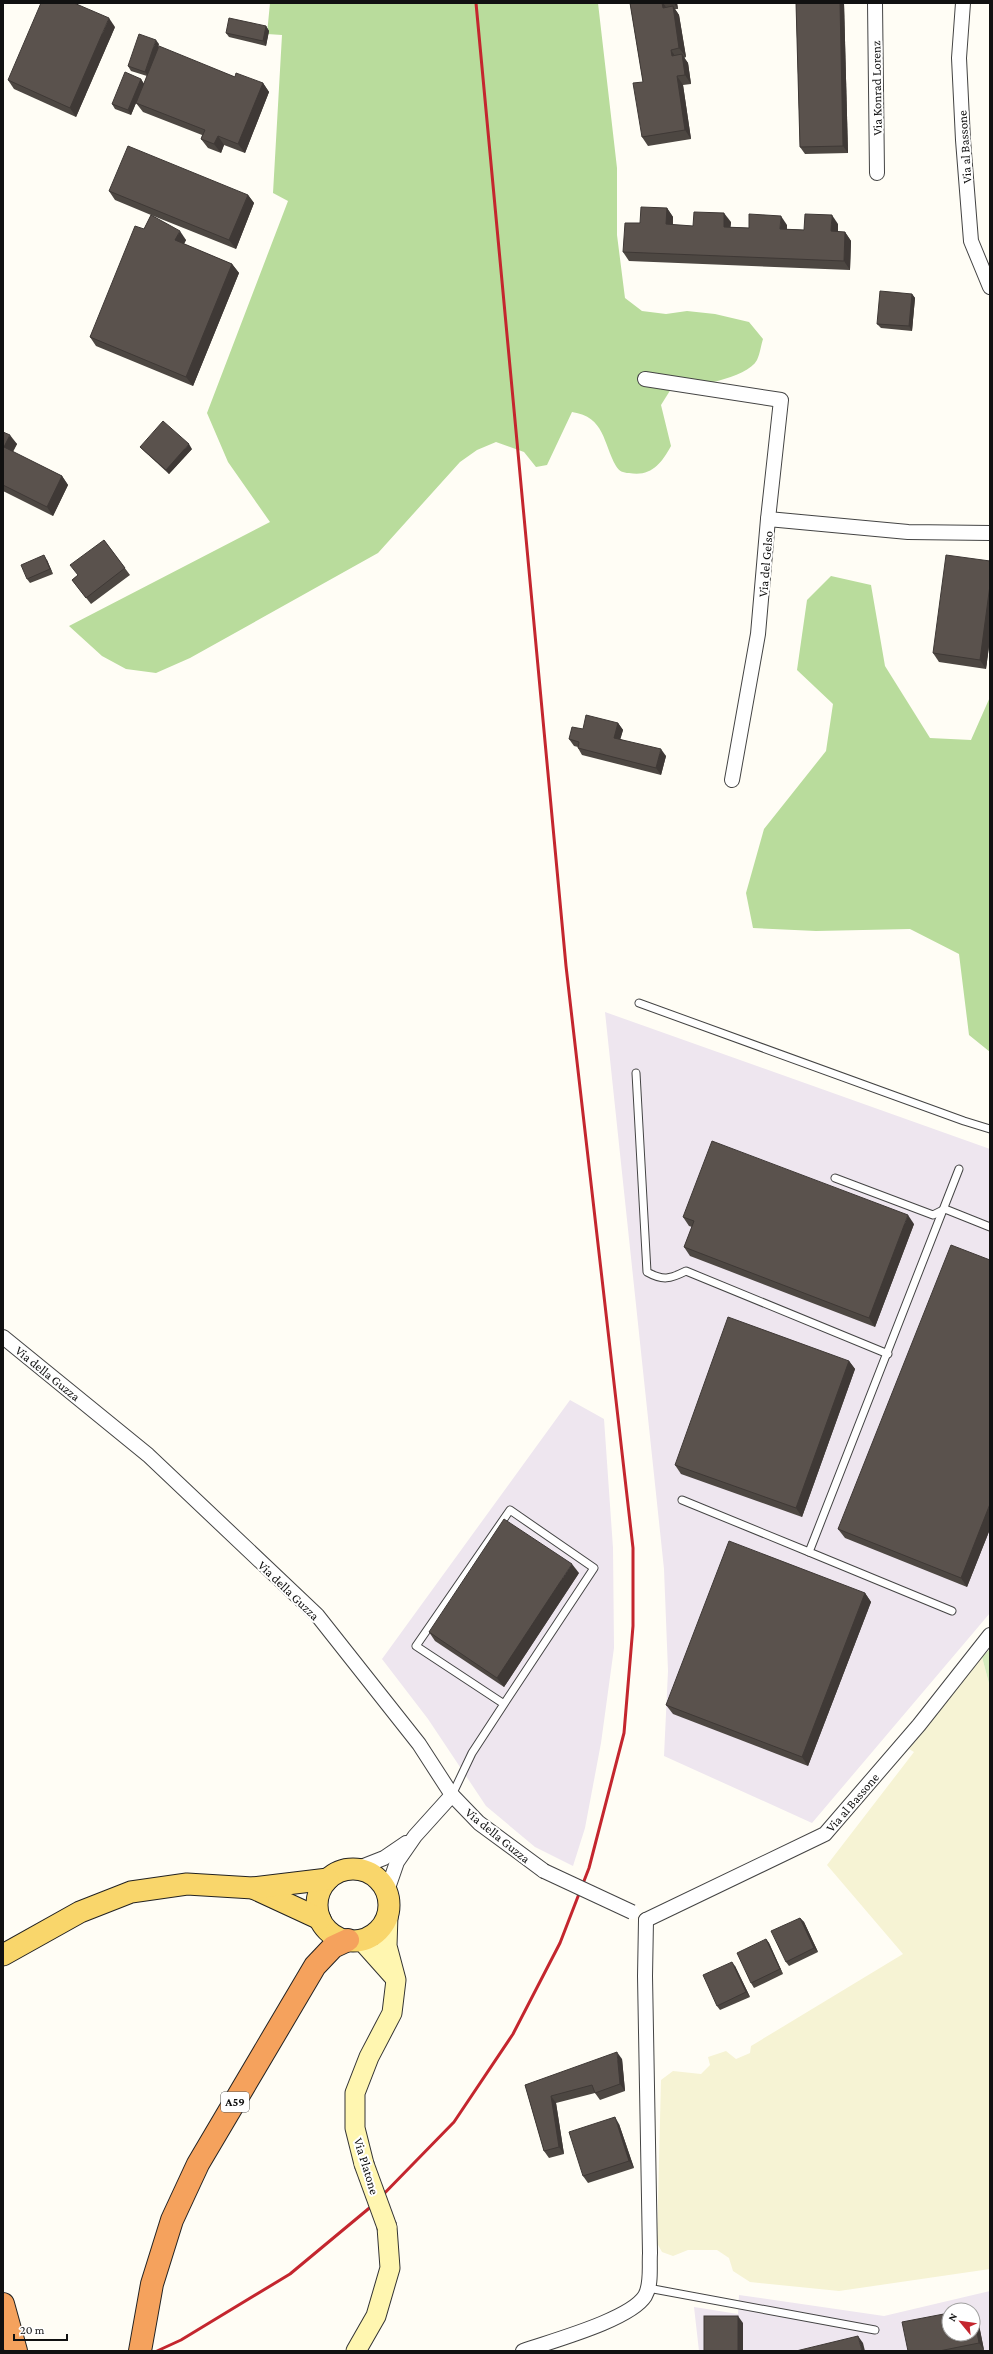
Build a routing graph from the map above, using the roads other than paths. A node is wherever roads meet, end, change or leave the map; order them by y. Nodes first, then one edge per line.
1 (875, 3) edge
2 (964, 3) edge
3 (877, 173) dead end
4 (990, 287) edge
5 (645, 379) dead end
6 (768, 519) junction
7 (990, 533) edge
8 (732, 780) dead end
9 (639, 1003) dead end
10 (636, 1073) dead end
11 (990, 1129) edge
12 (959, 1169) dead end
13 (835, 1178) dead end
14 (945, 1209) junction
15 (990, 1227) edge
16 (3, 1337) edge
17 (888, 1354) junction
18 (682, 1500) dead end
19 (809, 1552) junction
20 (952, 1611) dead end
21 (990, 1635) edge
22 (504, 1704) junction
23 (452, 1795) junction
24 (415, 1836) junction
25 (356, 1869) junction
26 (328, 1879) junction
27 (253, 1888) junction
28 (387, 1892) junction
29 (388, 1915) junction
30 (320, 1919) junction
31 (646, 1920) junction
32 (354, 1940) junction
33 (3, 1955) edge
34 (396, 1980) junction
35 (648, 2288) junction
36 (3, 2304) edge
37 (876, 2330) dead end
38 (14, 2343) edge
39 (360, 2350) edge
40 (140, 2351) edge
41 (523, 2351) edge

1 - 3 street, Via Konrad Lorenz
2 - 4 street, Via al Bassone
5 - 6 street
6 - 7 street, Via del Gelso
6 - 8 street, Via del Gelso
9 - 11 lane
10 - 17 lane
12 - 14 lane
13 - 14 lane
14 - 15 lane
14 - 17 lane
16 - 23 street, Via della Guzza
17 - 19 lane
18 - 19 lane
19 - 20 lane
21 - 31 street, Via al Bassone
22 - 22 lane
22 - 23 lane
23 - 24 street
23 - 31 street, Via della Guzza, bridge
24 - 25 street
24 - 28 street
25 - 26 main road
25 - 28 main road
26 - 27 main road
26 - 30 main road
27 - 30 main road
27 - 33 main road
28 - 29 main road
29 - 32 main road
29 - 34 street, Via Platone
30 - 32 main road
31 - 35 street
32 - 34 street
32 - 40 highway, A59
34 - 39 street, Via Platone, bridge
35 - 37 lane
35 - 41 street
36 - 38 highway

